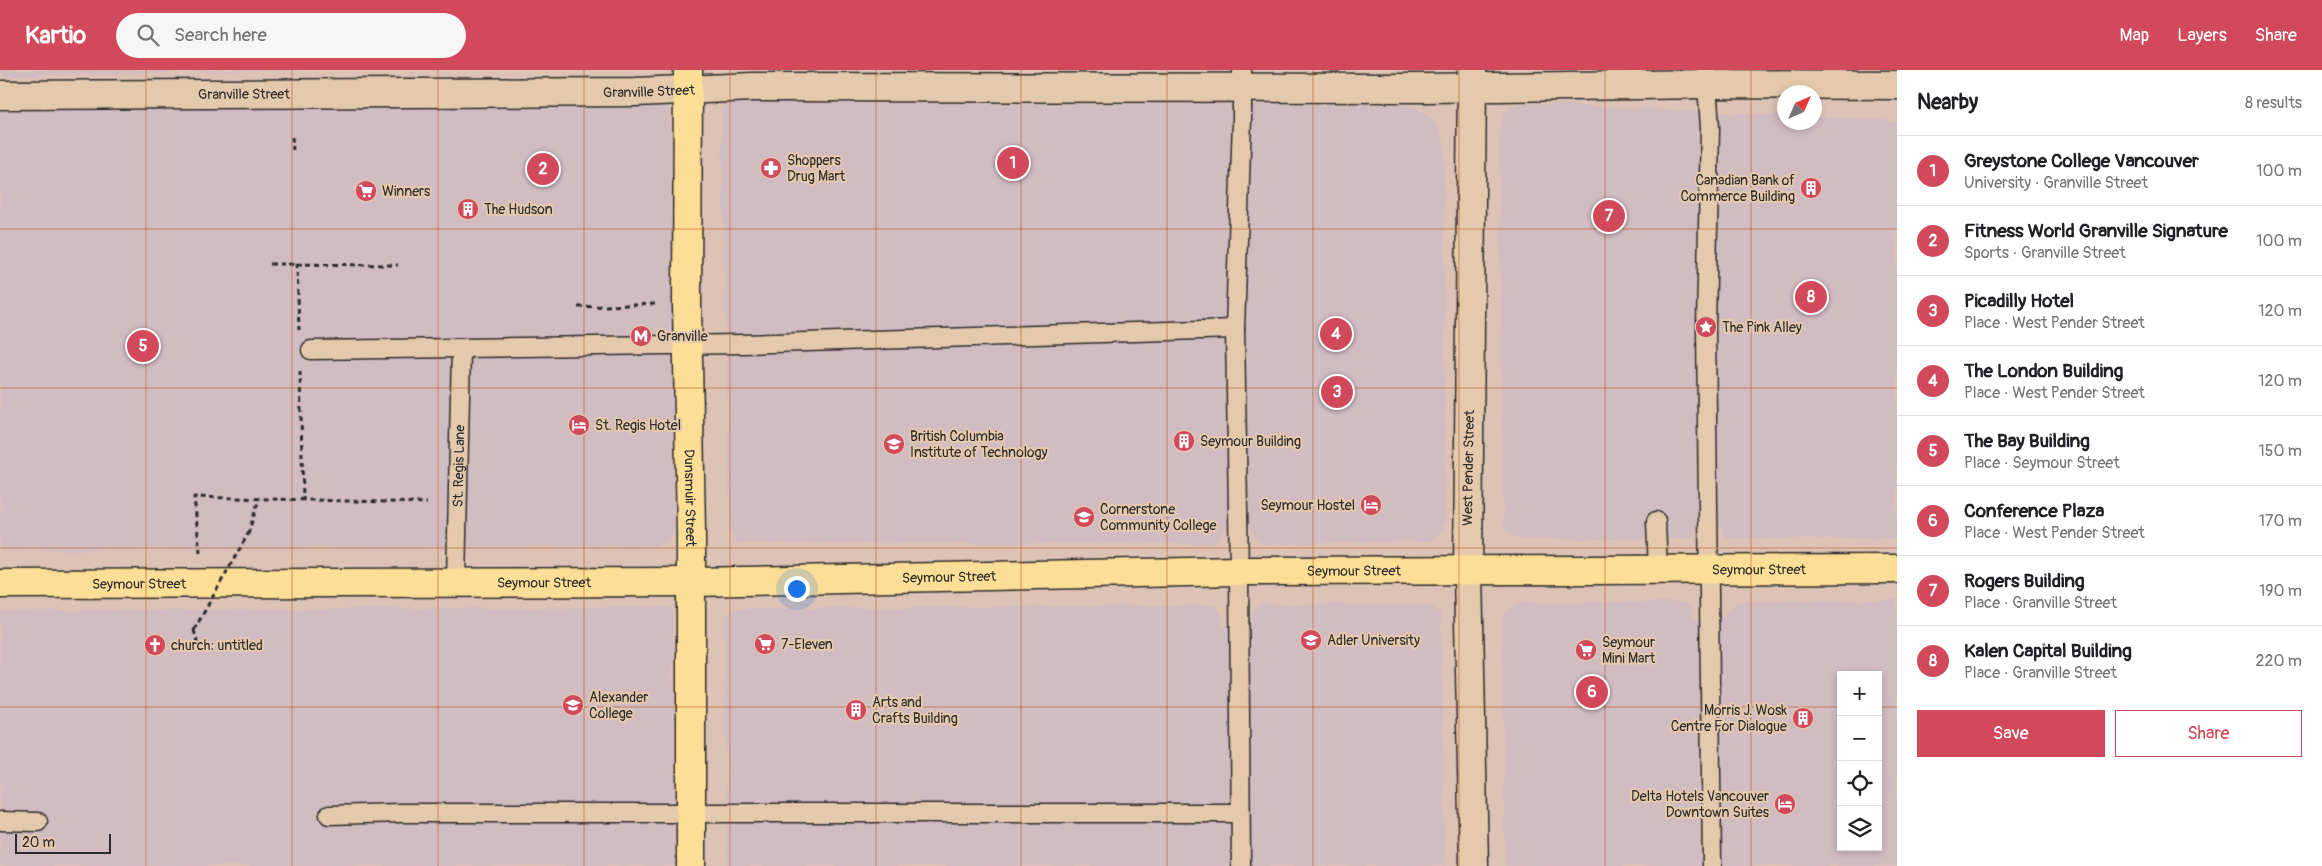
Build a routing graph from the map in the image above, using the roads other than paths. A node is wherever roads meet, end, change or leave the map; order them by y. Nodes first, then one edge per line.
1 (1706, 77) edge
2 (1242, 79) edge
3 (1472, 79) edge
4 (687, 80) edge
5 (1897, 85) edge
6 (0, 95) edge
7 (1235, 329) junction
8 (305, 344) road end
9 (688, 345) junction
10 (461, 349) junction
11 (1656, 521) dead end
12 (1707, 569) junction
13 (1897, 569) edge
14 (1239, 571) junction
15 (1658, 571) junction
16 (1468, 572) junction
17 (456, 582) junction
18 (691, 582) junction
19 (0, 584) edge
20 (691, 814) junction
21 (1240, 814) junction
22 (329, 815) dead end
23 (0, 822) edge
24 (38, 822) dead end
25 (691, 866) edge
26 (1240, 866) edge
27 (1474, 866) edge
28 (1712, 866) edge

1 - 3 street, Granville Street
1 - 5 street, Granville Street
1 - 12 lane
2 - 3 street, Granville Street
2 - 4 street, Granville Street
2 - 7 lane
3 - 16 street, West Pender Street
4 - 6 street, Granville Street
4 - 9 main road, Dunsmuir Street
7 - 9 lane
7 - 14 lane
8 - 10 lane
9 - 10 lane
9 - 18 main road, Dunsmuir Street
10 - 17 lane, St. Regis Lane
11 - 15 lane
12 - 13 main road, Seymour Street
12 - 15 main road, Seymour Street
12 - 28 lane
14 - 16 main road, Seymour Street
14 - 18 main road, Seymour Street
14 - 21 lane
15 - 16 main road, Seymour Street
16 - 27 street, West Pender Street
17 - 18 main road, Seymour Street
17 - 19 main road, Seymour Street
18 - 20 main road, Dunsmuir Street
20 - 21 lane
20 - 22 lane
20 - 25 main road, Dunsmuir Street
21 - 26 lane
23 - 24 lane

